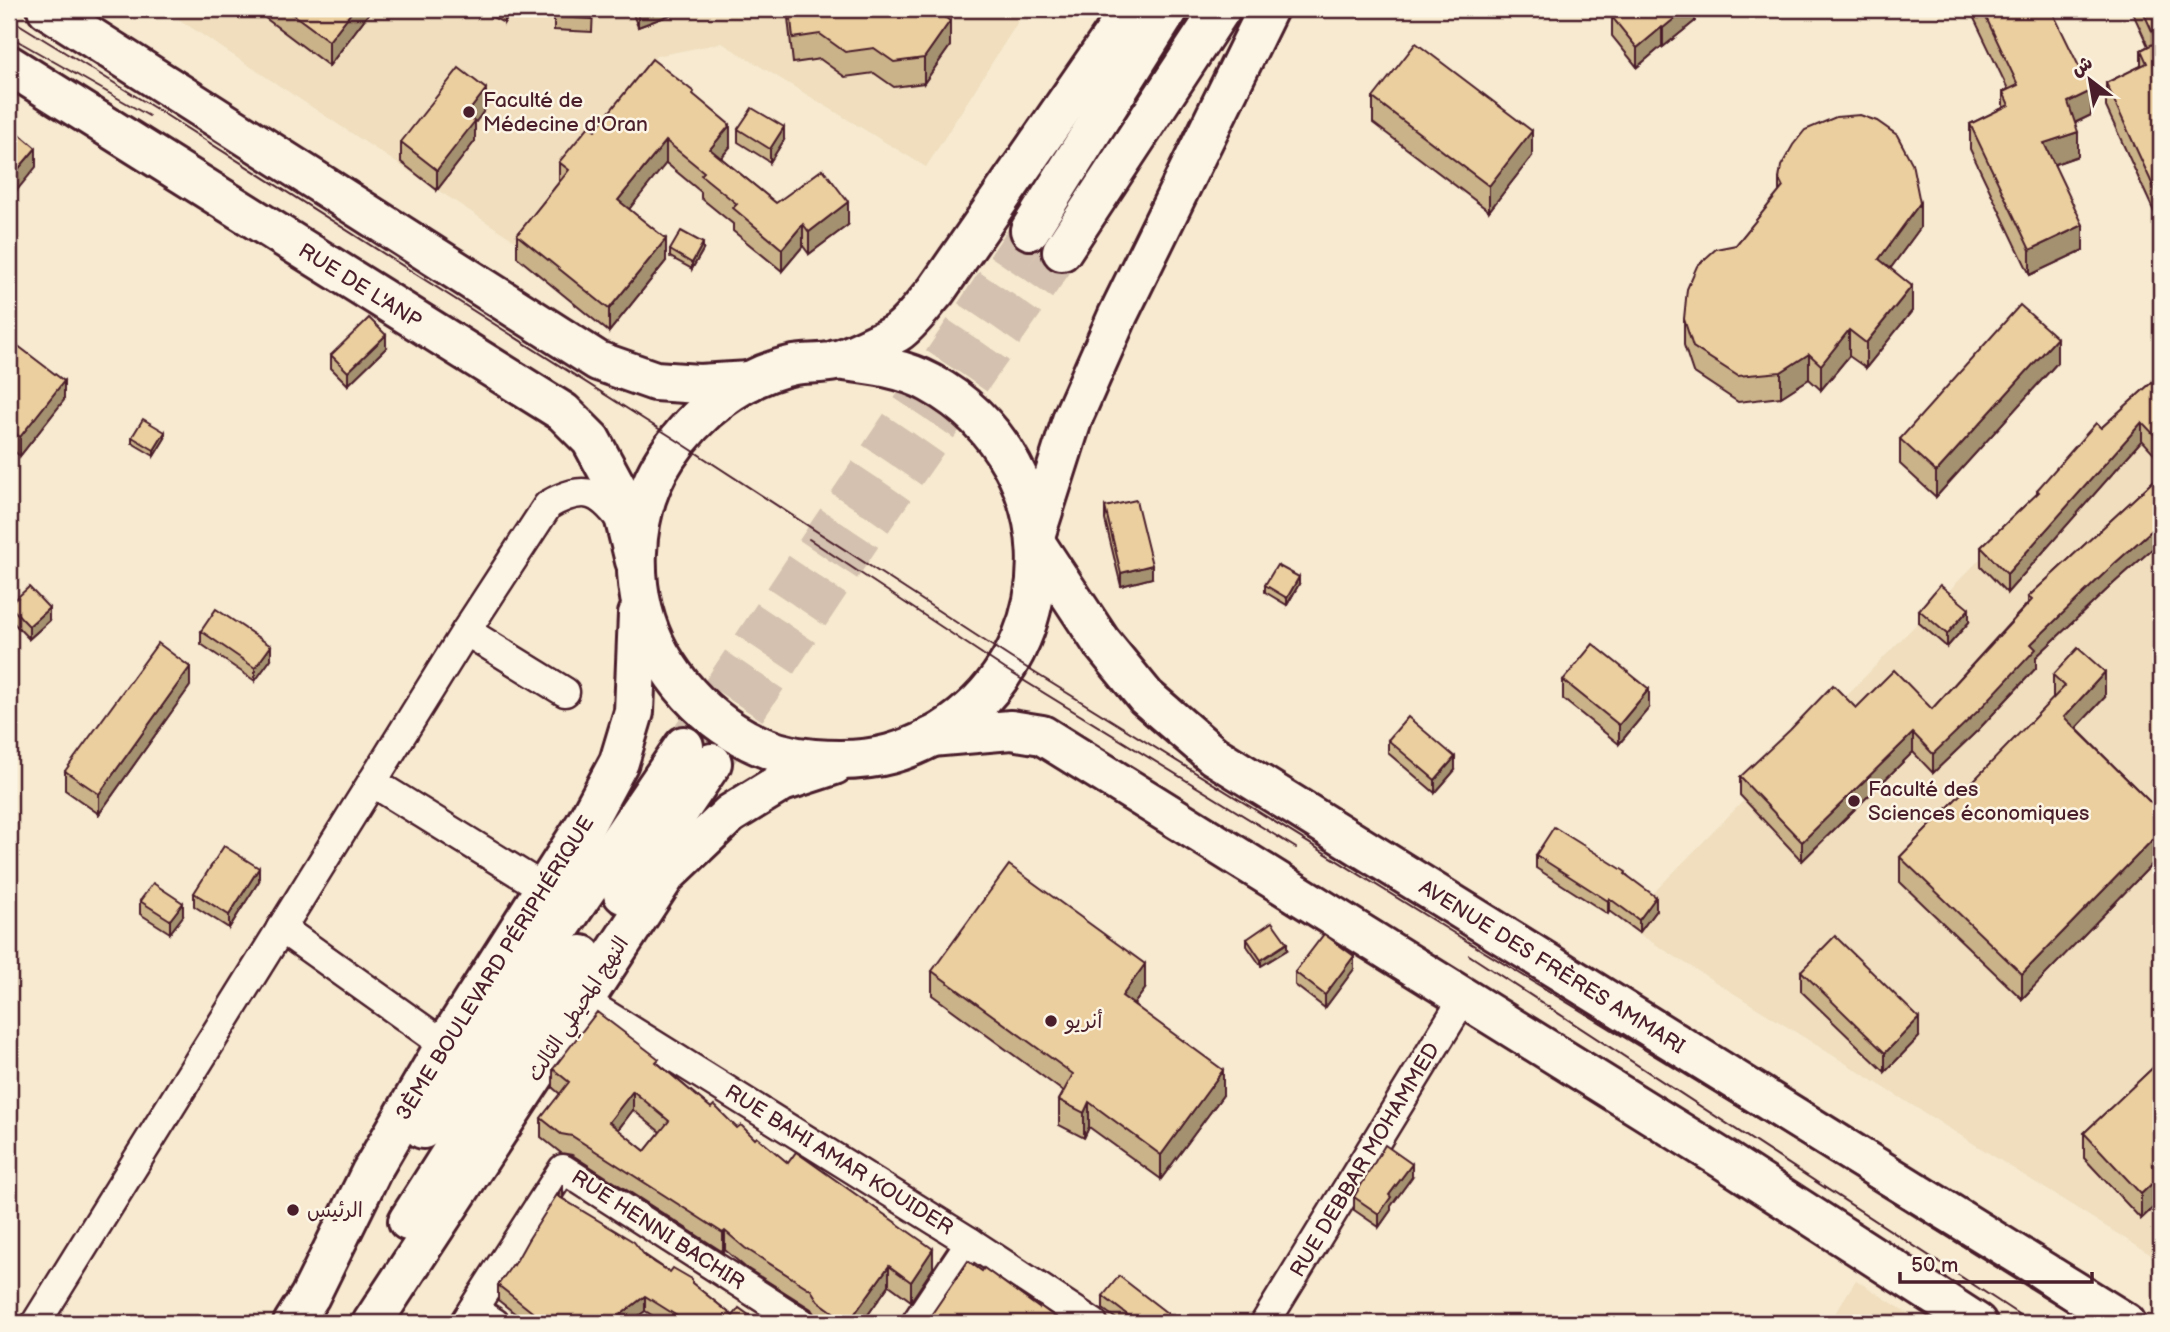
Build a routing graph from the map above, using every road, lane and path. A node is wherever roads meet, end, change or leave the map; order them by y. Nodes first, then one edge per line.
1 (47, 9) edge
2 (1131, 9) edge
3 (1169, 9) edge
4 (1221, 9) edge
5 (1268, 9) edge
6 (9, 65) edge
7 (1030, 230) tunnel mouth
8 (1062, 251) tunnel mouth
9 (836, 360) junction
10 (750, 381) junction
11 (627, 528) junction
12 (1037, 539) junction
13 (638, 582) junction
14 (466, 631) junction
15 (565, 692) dead end
16 (931, 737) junction
17 (845, 761) junction
18 (372, 782) junction
19 (545, 889) junction
20 (281, 928) junction
21 (1465, 996) junction
22 (583, 1000) junction
23 (446, 1045) junction
24 (970, 1242) junction
25 (301, 1309) edge
26 (477, 1318) edge
27 (46, 1320) edge
28 (343, 1323) edge
29 (372, 1323) edge
30 (802, 1323) edge
31 (916, 1323) edge
32 (1093, 1323) edge
33 (1265, 1323) edge
34 (1977, 1323) edge
35 (2126, 1323) edge

1 - 10 main road
2 - 9 main road
3 - 7 main road
4 - 8 main road
5 - 12 main road
6 - 11 main road, RUE DE L'ANP
9 - 10 main road
9 - 12 main road
10 - 13 main road
11 - 13 main road, RUE DE L'ANP
11 - 14 street
12 - 16 main road
12 - 35 main road, AVENUE DES FRÈRES AMMARI
13 - 17 main road
13 - 19 main road, 3ÈME BOULEVARD PÉRIPHÉRIQUE
14 - 15 street
14 - 18 street
16 - 17 main road
16 - 21 main road
17 - 22 main road, النهج المحيطي الثالث
18 - 19 street
18 - 20 street
19 - 23 main road, 3ÈME BOULEVARD PÉRIPHÉRIQUE
20 - 23 street
20 - 27 street
21 - 33 street, RUE DEBBAR MOHAMMED
21 - 34 main road
22 - 24 street, RUE BAHI AMAR KOUIDER
22 - 29 main road, النهج المحيطي الثالث
23 - 25 main road, 3ÈME BOULEVARD PÉRIPHÉRIQUE
24 - 31 street
24 - 32 street, RUE BAHI AMAR KOUIDER
25 - 28 main road
26 - 30 street, RUE HENNI BACHIR

